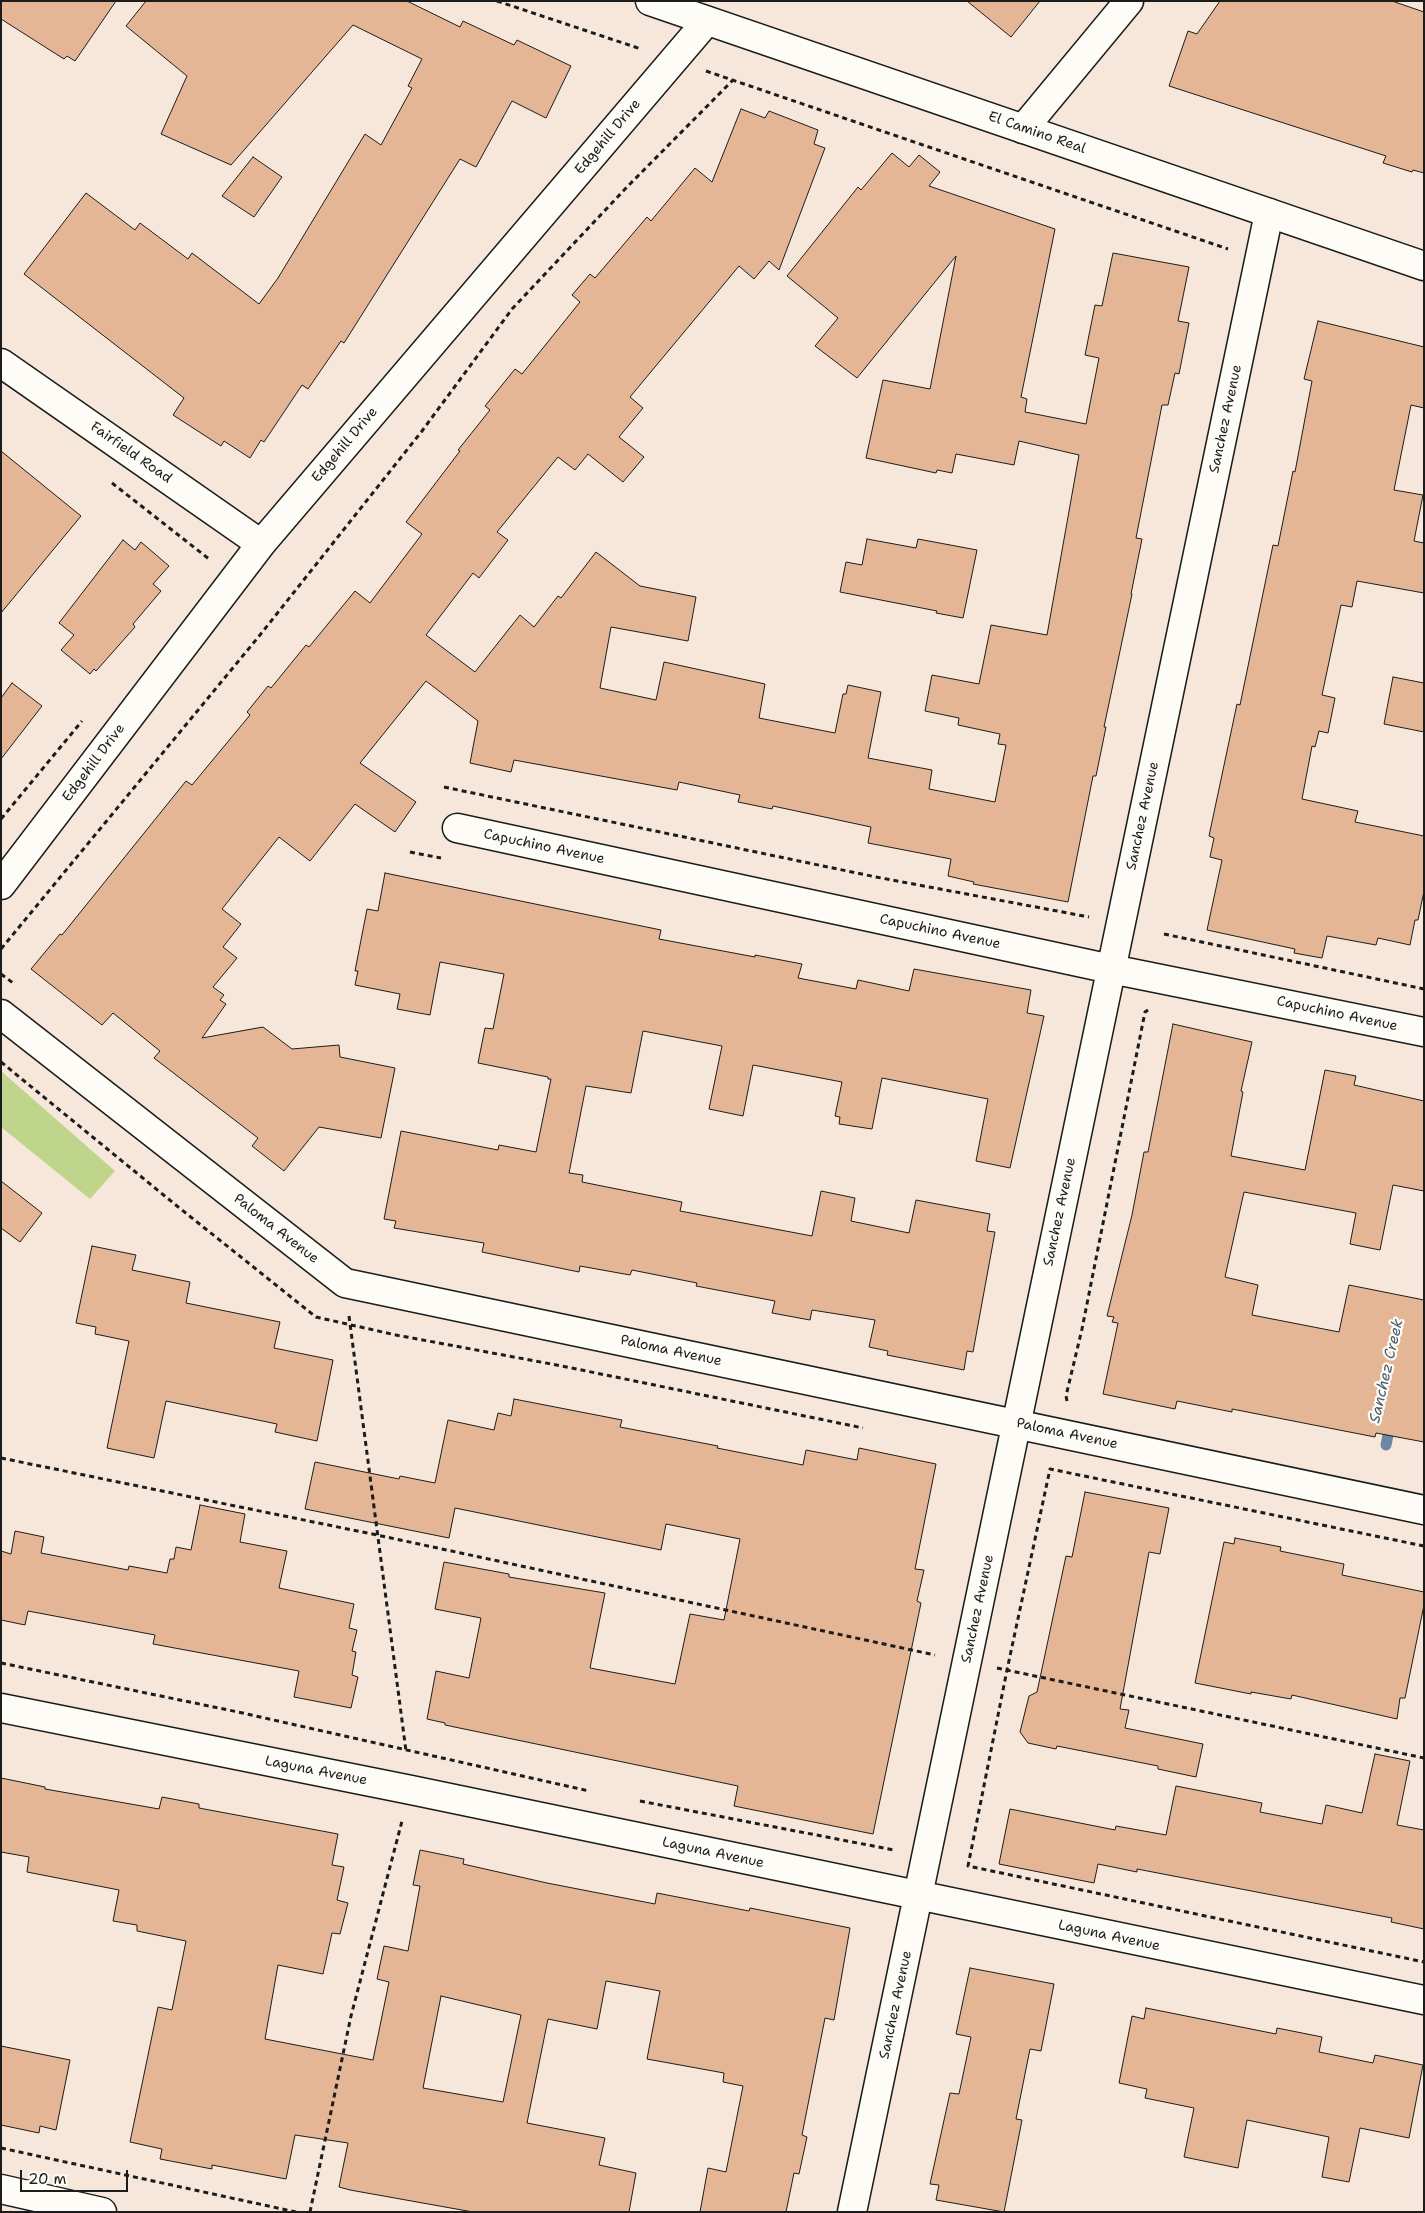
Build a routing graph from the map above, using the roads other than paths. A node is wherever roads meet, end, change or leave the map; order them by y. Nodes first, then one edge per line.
1 (650, 1) edge
2 (1129, 1) edge
3 (707, 21) junction
4 (1023, 129) junction
5 (1269, 213) junction
6 (1424, 266) edge
7 (1, 363) edge
8 (261, 544) junction
9 (457, 828) dead end
10 (1, 885) edge
11 (1111, 969) junction
12 (1, 1014) edge
13 (1424, 1032) edge
14 (1016, 1424) junction
15 (1424, 1510) edge
16 (1, 1708) edge
17 (918, 1896) junction
18 (1424, 2000) edge
19 (1, 2189) edge
20 (102, 2212) edge
21 (852, 2212) edge

1 - 3 street, El Camino Real
2 - 4 street
3 - 4 street, El Camino Real
3 - 8 street, Edgehill Drive
4 - 5 street, El Camino Real
5 - 6 street, El Camino Real
5 - 11 street, Sanchez Avenue
7 - 8 street, Fairfield Road
8 - 10 street, Edgehill Drive
9 - 11 street, Capuchino Avenue
11 - 13 street, Capuchino Avenue
11 - 14 street, Sanchez Avenue
12 - 14 street, Paloma Avenue
14 - 15 street, Paloma Avenue
14 - 17 street, Sanchez Avenue
16 - 17 street, Laguna Avenue
17 - 18 street, Laguna Avenue
17 - 21 street, Sanchez Avenue
19 - 20 street

